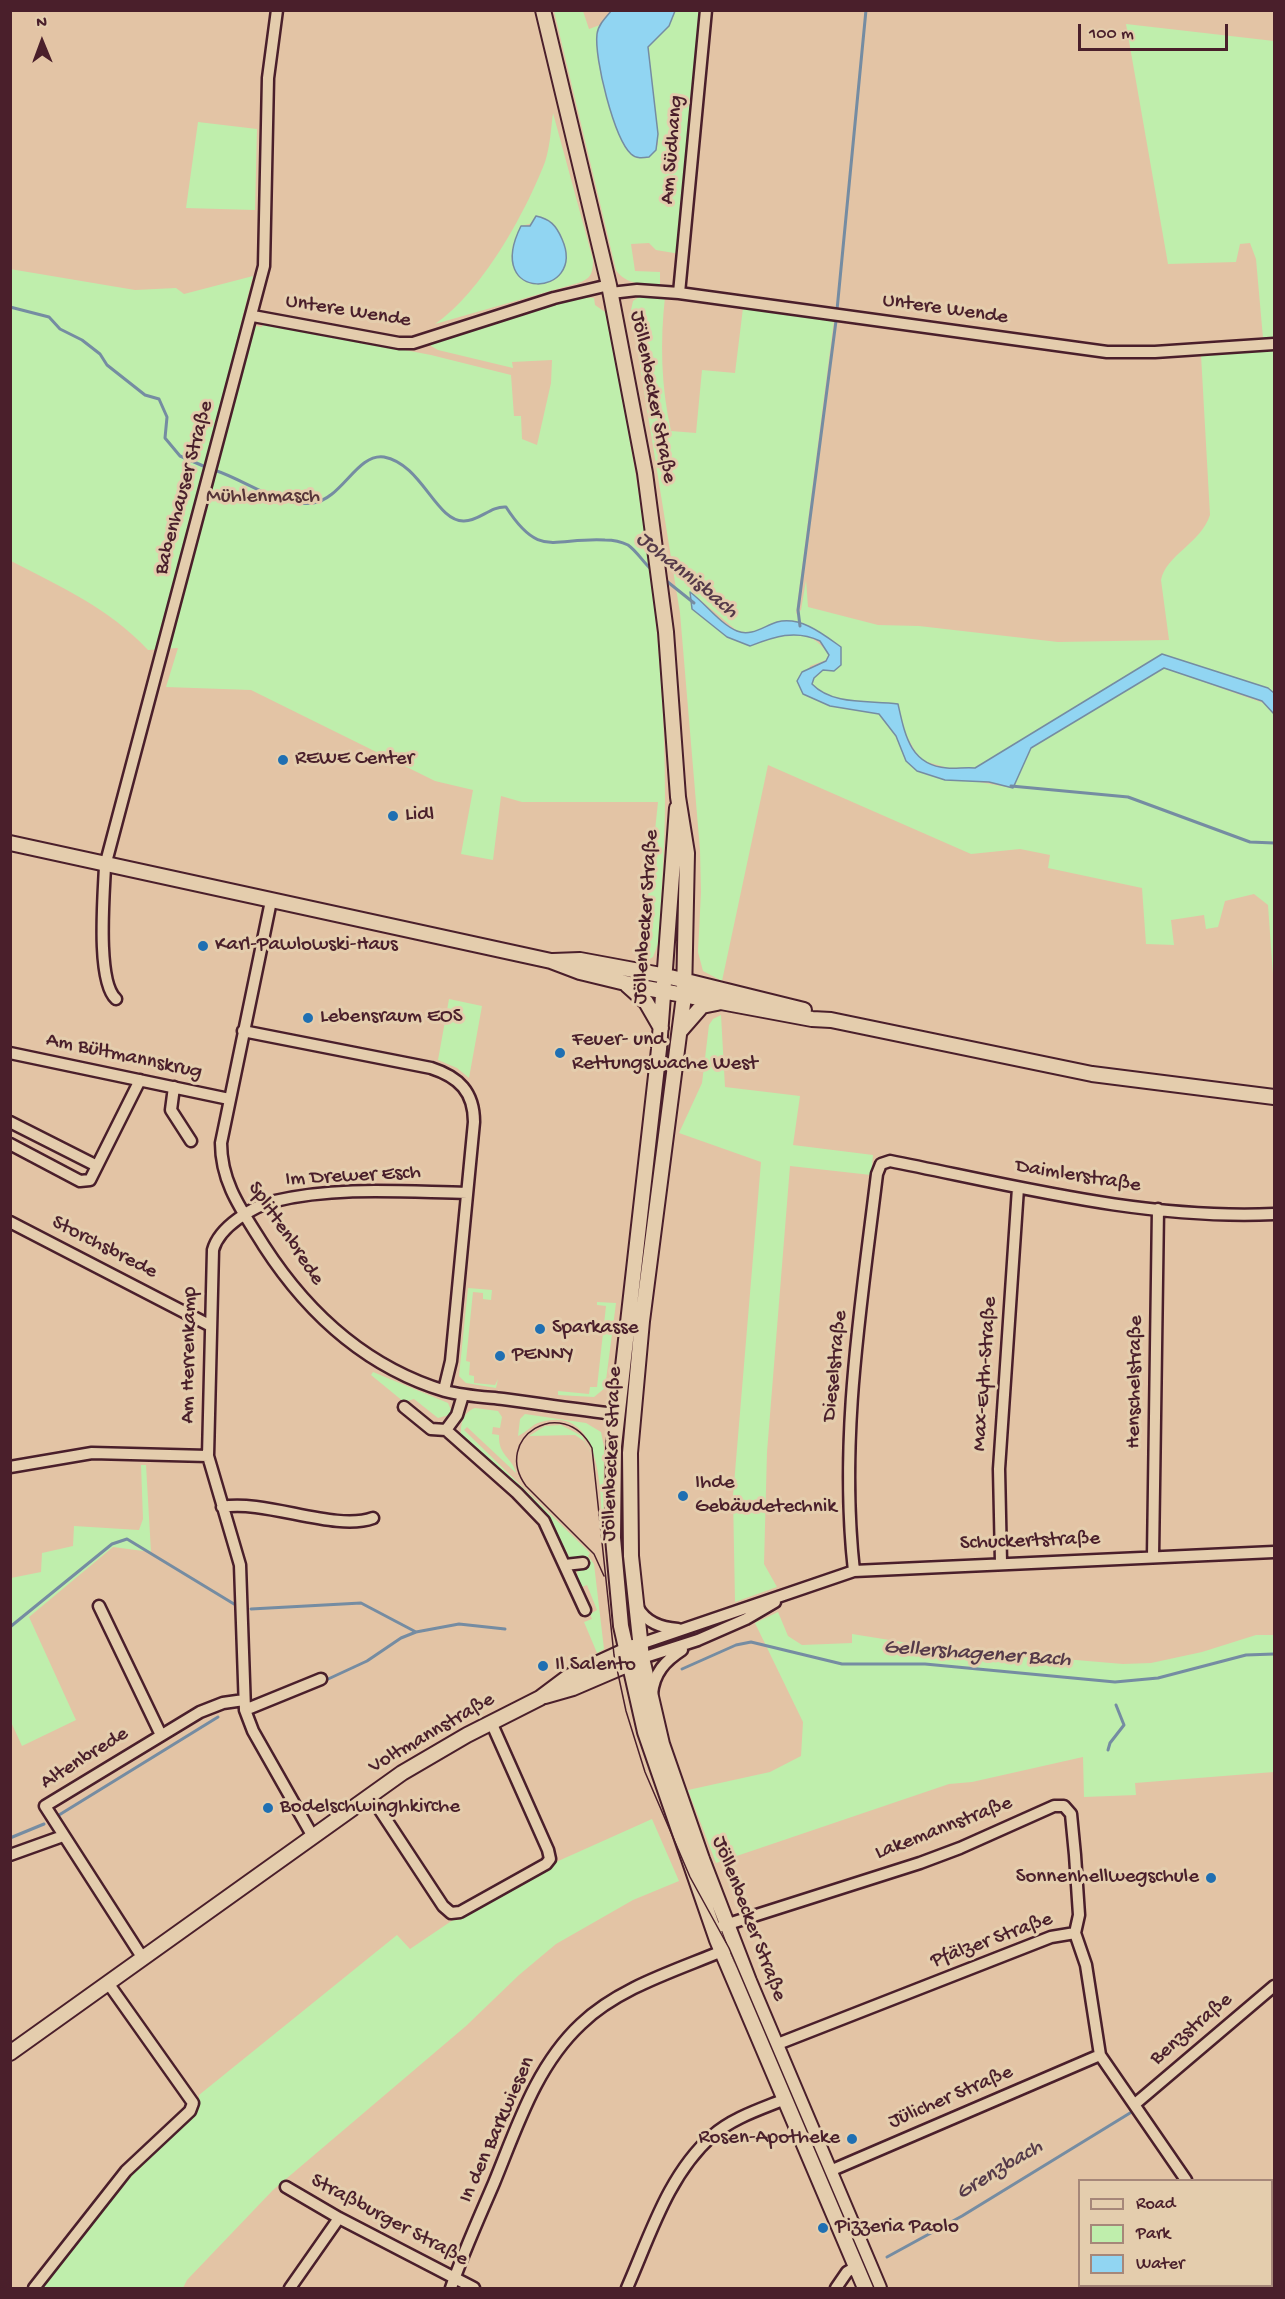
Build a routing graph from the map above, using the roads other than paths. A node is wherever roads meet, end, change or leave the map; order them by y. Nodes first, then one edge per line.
1 (277, 10) edge
2 (543, 10) edge
3 (706, 10) edge
4 (610, 289) junction
5 (679, 293) junction
6 (253, 316) junction
7 (1275, 344) edge
8 (678, 797) junction
9 (10, 843) edge
10 (105, 866) junction
11 (271, 901) junction
12 (551, 961) junction
13 (666, 976) junction
14 (685, 980) junction
15 (622, 983) junction
16 (664, 992) junction
17 (684, 996) junction
18 (116, 999) dead end
19 (719, 1003) junction
20 (831, 1020) junction
21 (661, 1028) junction
22 (243, 1031) junction
23 (680, 1031) junction
24 (10, 1053) edge
25 (141, 1080) junction
26 (174, 1087) junction
27 (1275, 1096) edge
28 (229, 1099) junction
29 (10, 1122) edge
30 (191, 1140) dead end
31 (10, 1144) edge
32 (98, 1166) junction
33 (879, 1167) joint
34 (1018, 1188) junction
35 (468, 1193) junction
36 (1158, 1209) junction
37 (1275, 1214) edge
38 (245, 1216) junction
39 (10, 1222) edge
40 (211, 1326) junction
41 (444, 1390) junction
42 (463, 1395) junction
43 (404, 1407) dead end
44 (616, 1414) junction
45 (633, 1416) junction
46 (446, 1430) junction
47 (208, 1456) junction
48 (10, 1467) edge
49 (222, 1507) junction
50 (373, 1518) dead end
51 (1275, 1552) edge
52 (1153, 1556) junction
53 (1001, 1562) junction
54 (583, 1563) dead end
55 (566, 1564) junction
56 (854, 1570) junction
57 (791, 1593) junction
58 (635, 1601) junction
59 (99, 1606) dead end
60 (585, 1610) dead end
61 (681, 1630) junction
62 (698, 1640) junction
63 (640, 1644) junction
64 (625, 1650) junction
65 (642, 1658) junction
66 (628, 1665) junction
67 (321, 1679) dead end
68 (540, 1698) junction
69 (244, 1705) junction
70 (653, 1706) junction
71 (491, 1722) junction
72 (161, 1735) junction
73 (370, 1795) junction
74 (312, 1835) junction
75 (63, 1836) junction
76 (10, 1855) edge
77 (728, 1924) junction
78 (713, 1928) junction
79 (1076, 1933) junction
80 (735, 1945) junction
81 (722, 1951) junction
82 (142, 1957) junction
83 (108, 1983) junction
84 (1275, 1986) edge
85 (769, 2047) junction
86 (10, 2053) edge
87 (1100, 2055) junction
88 (790, 2097) junction
89 (1135, 2104) junction
90 (823, 2174) junction
91 (1185, 2179) edge
92 (286, 2187) dead end
93 (339, 2218) junction
94 (862, 2264) junction
95 (453, 2283) edge
96 (34, 2289) edge
97 (290, 2289) edge
98 (474, 2289) edge
99 (627, 2289) edge
100 (836, 2289) edge
101 (865, 2289) edge
102 (879, 2289) edge

1 - 6 street, Babenhauser Straße
2 - 4 main road, Jöllenbecker Straße
3 - 5 street, Am Südhang
4 - 5 street, Untere Wende
4 - 6 street, Untere Wende
4 - 8 main road, Jöllenbecker Straße
5 - 7 street, Untere Wende
6 - 10 street, Babenhauser Straße
8 - 13 main road, Jöllenbecker Straße
8 - 14 main road, Jöllenbecker Straße
9 - 10 main road
10 - 11 main road
10 - 18 street, Babenhauser Straße
11 - 12 main road
11 - 22 street, Splittenbrede
12 - 13 main road
12 - 15 main road
13 - 14 main road
13 - 16 main road, Jöllenbecker Straße
14 - 17 main road, Jöllenbecker Straße
14 - 20 main road
15 - 16 main road
15 - 21 main road
16 - 17 main road
16 - 21 main road, Jöllenbecker Straße
17 - 19 main road
17 - 23 main road, Jöllenbecker Straße
19 - 20 main road
19 - 23 main road
20 - 27 main road
21 - 44 main road, Jöllenbecker Straße
22 - 28 street, Splittenbrede
22 - 35 street
23 - 45 main road, Jöllenbecker Straße
24 - 25 street, Am Bültmannskrug
25 - 26 street, Am Bültmannskrug
25 - 32 street
26 - 28 street, Am Bültmannskrug
26 - 30 street
28 - 38 street, Splittenbrede
29 - 32 street
31 - 32 street
33 - 34 street, Daimlerstraße
33 - 56 street, Dieselstraße
34 - 36 street, Daimlerstraße
34 - 53 street, Max-Eyth-Straße
35 - 38 street, Im Drewer Esch
35 - 41 street
36 - 37 street, Daimlerstraße
36 - 52 street, Henschelstraße
38 - 40 street, Am Herrenkamp
38 - 41 street, Splittenbrede
39 - 40 street, Storchsbrede
40 - 47 street, Am Herrenkamp
41 - 42 street, Splittenbrede
42 - 44 street, Splittenbrede
42 - 46 street
43 - 46 street
44 - 45 main road, Splittenbrede
44 - 64 main road, Jöllenbecker Straße
45 - 58 main road, Jöllenbecker Straße
46 - 55 street
47 - 48 street
47 - 49 street, Am Herrenkamp
49 - 50 street
49 - 69 street, Am Herrenkamp
51 - 52 street, Schuckertstraße
52 - 53 street, Schuckertstraße
53 - 56 street, Schuckertstraße
54 - 55 street
55 - 60 street
56 - 57 street, Schuckertstraße
57 - 61 street, Schuckertstraße
57 - 62 street, Schuckertstraße
58 - 61 street
58 - 63 main road, Jöllenbecker Straße
59 - 72 street, Altenbrede
61 - 63 street, Schuckertstraße
62 - 65 street, Schuckertstraße
62 - 70 street, Schuckertstraße
63 - 64 main road, Voltmannstraße
63 - 65 main road, Jöllenbecker Straße
64 - 66 main road, Jöllenbecker Straße
64 - 68 main road, Voltmannstraße
65 - 66 main road, Voltmannstraße
65 - 70 main road, Jöllenbecker Straße
66 - 68 main road, Voltmannstraße
66 - 78 main road, Jöllenbecker Straße
67 - 69 street
68 - 71 main road, Voltmannstraße
69 - 72 street, Altenbrede
69 - 74 street, Am Herrenkamp
70 - 77 main road, Jöllenbecker Straße
71 - 73 main road, Voltmannstraße
71 - 73 street
72 - 75 street, Altenbrede
73 - 74 main road, Voltmannstraße
74 - 82 main road, Voltmannstraße
75 - 76 street
75 - 82 street
77 - 78 street, Lakemannstraße
77 - 79 street, Lakemannstraße
77 - 80 main road, Jöllenbecker Straße
78 - 81 main road, Jöllenbecker Straße
79 - 85 street, Pfälzer Straße
79 - 87 street, Pfälzer Straße
80 - 81 street, In den Barkwiesen
80 - 85 main road, Jöllenbecker Straße
81 - 85 main road, Jöllenbecker Straße
81 - 95 street, In den Barkwiesen
82 - 83 main road, Voltmannstraße
83 - 86 main road, Voltmannstraße
83 - 96 street
84 - 89 street, Benzstraße
85 - 88 main road, Jöllenbecker Straße
87 - 89 street, Pfälzer Straße
87 - 90 street, Jülicher Straße
88 - 90 main road, Jöllenbecker Straße
88 - 99 street
89 - 91 street, Pfälzer Straße
90 - 94 main road, Jöllenbecker Straße
92 - 93 street, Straßburger Straße
93 - 95 street, Straßburger Straße
93 - 97 street
94 - 100 street
94 - 101 main road, Jöllenbecker Straße
94 - 102 main road, Jöllenbecker Straße
95 - 98 street, Straßburger Straße

